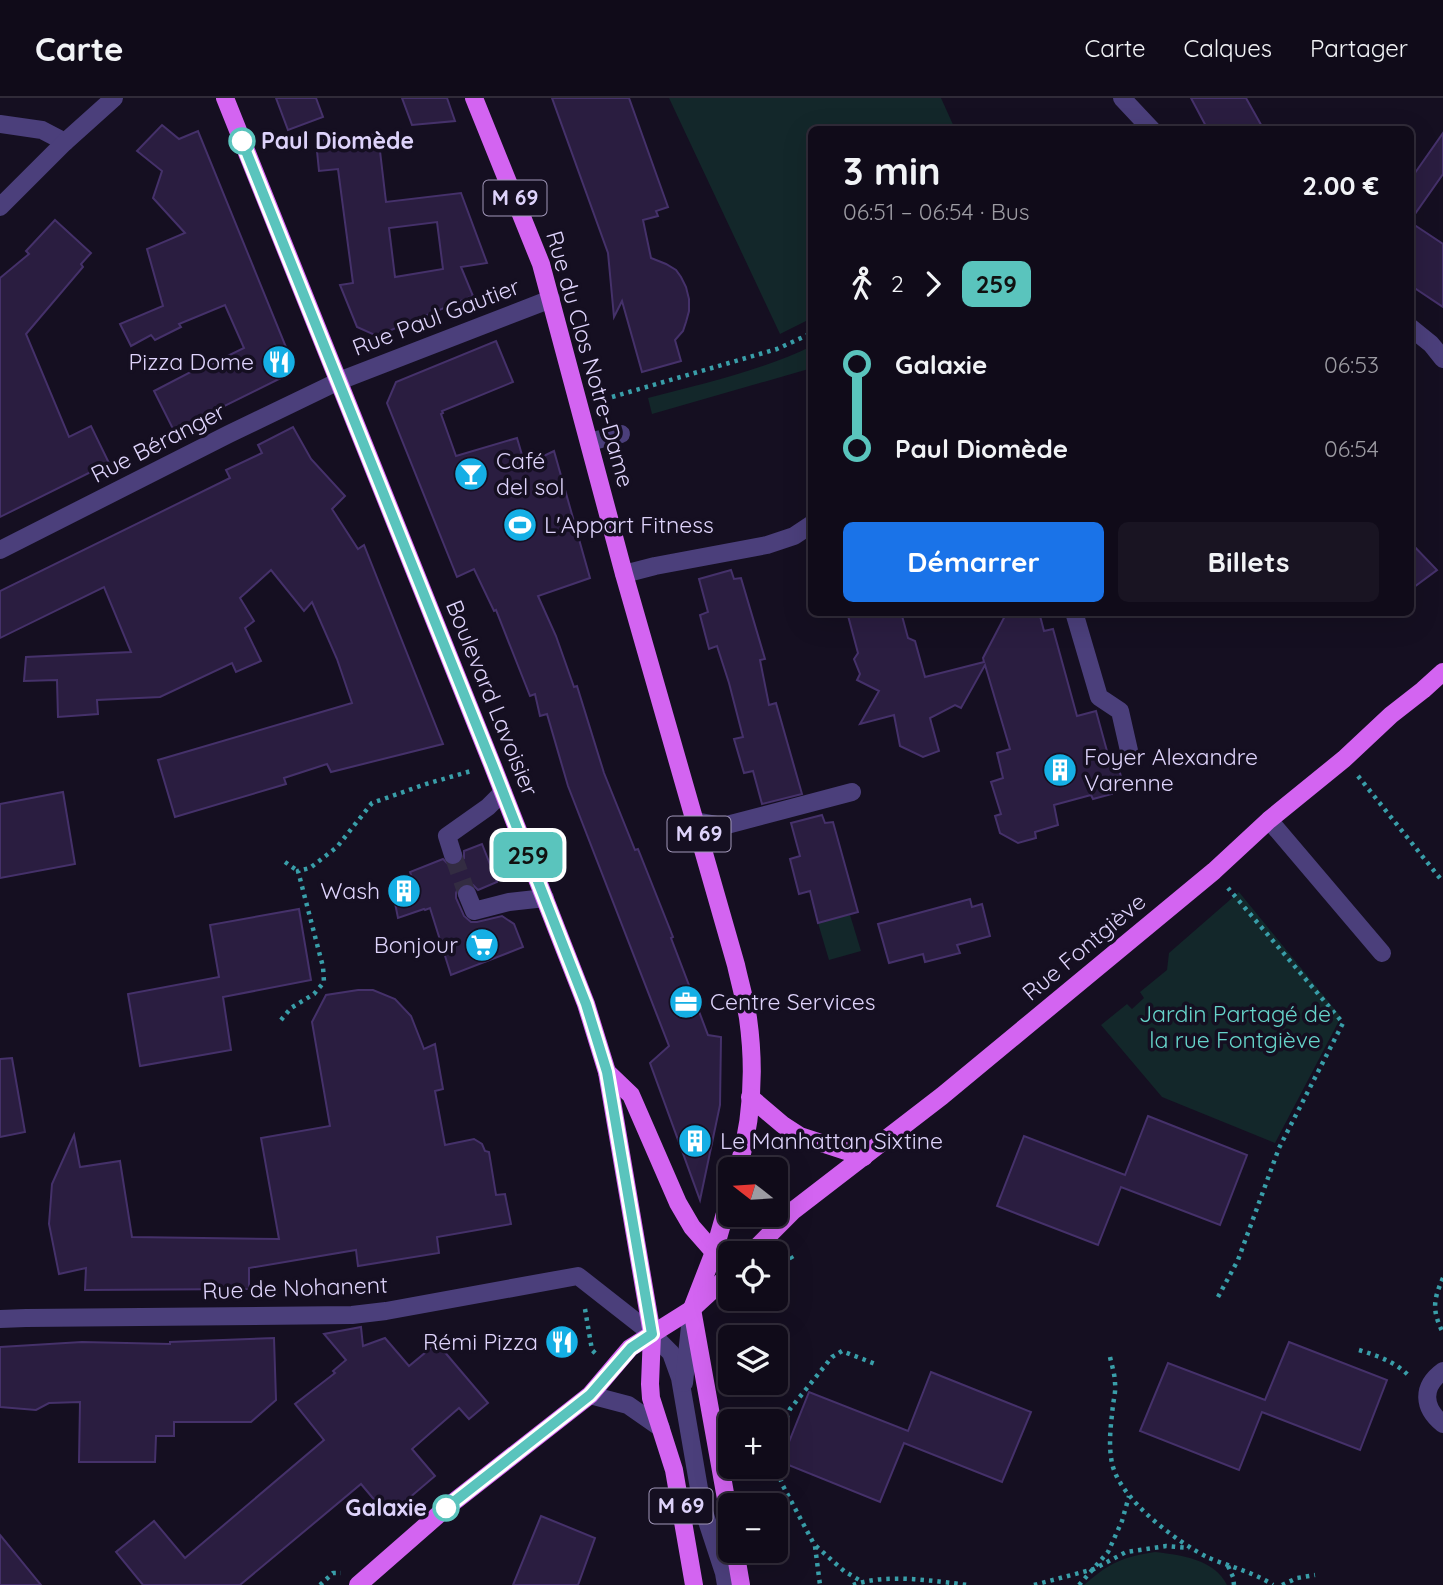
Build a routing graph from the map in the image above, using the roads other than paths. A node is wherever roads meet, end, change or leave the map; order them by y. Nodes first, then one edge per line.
1 (114, 98) edge
2 (225, 98) edge
3 (474, 98) edge
4 (1122, 98) edge
5 (0, 124) edge
6 (1148, 126) edge
7 (65, 142) junction
8 (0, 207) edge
9 (551, 299) junction
10 (1414, 330) edge
11 (1437, 345) edge
12 (1443, 359) edge
13 (339, 381) junction
14 (621, 434) dead end
15 (589, 442) junction
16 (808, 527) edge
17 (0, 550) edge
18 (624, 574) junction
19 (1075, 616) edge
20 (1443, 671) edge
21 (1130, 755) dead end
22 (503, 792) junction
23 (852, 792) dead end
24 (1269, 820) junction
25 (695, 821) junction
26 (453, 855) tunnel mouth
27 (467, 894) tunnel mouth
28 (544, 898) junction
29 (1382, 953) dead end
30 (607, 1072) junction
31 (750, 1097) junction
32 (741, 1157) edge
33 (864, 1157) junction
34 (763, 1241) edge
35 (718, 1252) edge
36 (718, 1263) edge
37 (718, 1285) edge
38 (692, 1309) junction
39 (0, 1320) edge
40 (652, 1334) junction
41 (1443, 1371) edge
42 (683, 1393) junction
43 (590, 1395) junction
44 (1443, 1424) edge
45 (661, 1428) junction
46 (725, 1493) edge
47 (737, 1563) edge
48 (358, 1585) edge
49 (694, 1585) edge
50 (726, 1585) edge
51 (740, 1585) edge

1 - 7 street
2 - 13 main road, Boulevard Lavoisier / M 69
3 - 9 main road, Rue du Clos Notre-Dame / M 69
4 - 6 street
5 - 7 street
7 - 8 street
9 - 13 street, Rue Paul Gautier
9 - 15 main road, Rue du Clos Notre-Dame / M 69
10 - 11 street
11 - 12 street
13 - 17 street, Rue Béranger
13 - 22 main road, Boulevard Lavoisier / M 69
14 - 15 street
15 - 18 main road, Rue du Clos Notre-Dame / M 69
16 - 18 street
18 - 25 main road, Rue du Clos Notre-Dame / M 69
19 - 21 street
20 - 24 main road, Rue Fontgiève
22 - 26 street
22 - 28 main road, Boulevard Lavoisier / M 69
23 - 25 street
24 - 29 street
24 - 33 main road, Rue Fontgiève
25 - 31 main road, Rue du Clos Notre-Dame / M 69
27 - 28 street
28 - 30 main road, Boulevard Lavoisier / M 69
30 - 35 main road, M 69
30 - 40 main road, Boulevard Lavoisier / M 69
31 - 32 main road, Rue du Clos Notre-Dame / M 69
31 - 33 main road
33 - 34 main road, Rue Fontgiève
36 - 38 main road
37 - 38 main road
38 - 40 main road
38 - 42 street
38 - 46 main road, M 69
39 - 40 street, Rue de Nohanent
40 - 42 street
40 - 43 main road
40 - 45 main road, M 69
41 - 44 street
42 - 50 street
43 - 45 street
43 - 48 main road
45 - 49 main road, M 69
47 - 51 main road

